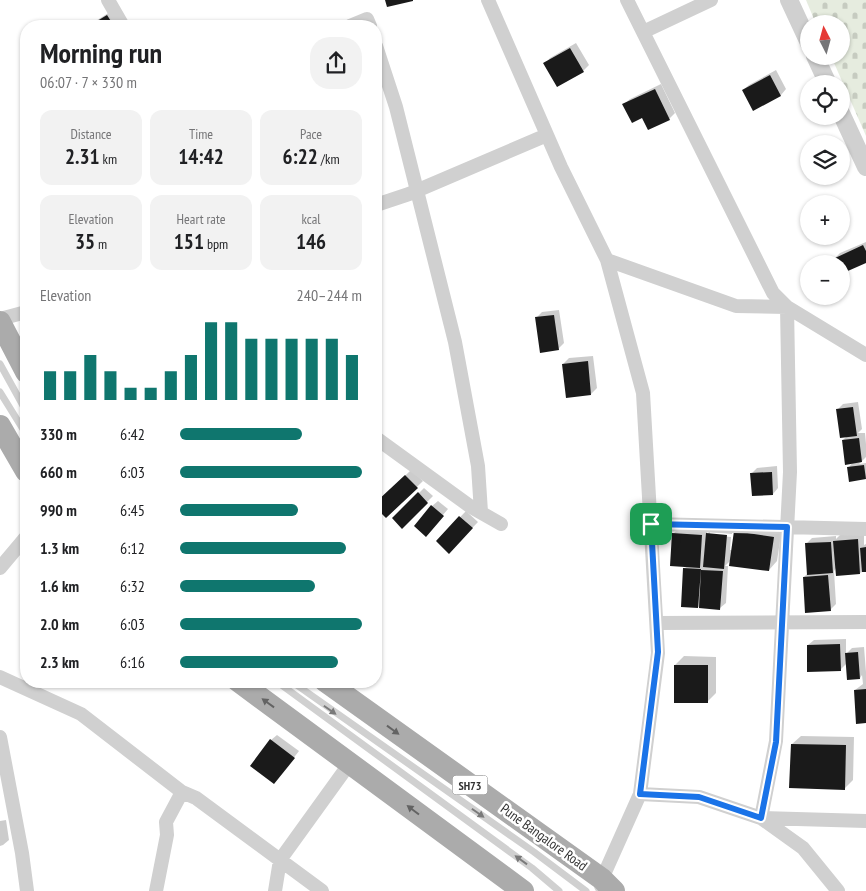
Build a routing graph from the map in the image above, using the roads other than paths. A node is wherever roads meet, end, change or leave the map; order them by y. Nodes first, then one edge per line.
1 (108, 0) edge
2 (488, 0) edge
3 (627, 0) edge
4 (712, 0) edge
5 (789, 0) edge
6 (120, 20) edge
7 (800, 24) edge
8 (643, 32) junction
9 (382, 64) edge
10 (847, 125) edge
11 (547, 135) junction
12 (866, 167) edge
13 (418, 191) junction
14 (382, 203) edge
15 (606, 260) junction
16 (787, 307) junction
17 (20, 314) edge
18 (0, 321) edge
19 (866, 355) edge
20 (20, 360) edge
21 (0, 364) edge
22 (0, 392) edge
23 (20, 401) edge
24 (20, 424) edge
25 (0, 426) edge
26 (382, 442) edge
27 (20, 461) edge
28 (481, 512) junction
29 (501, 524) dead end
30 (651, 524) junction
31 (787, 527) junction
32 (866, 529) edge
33 (20, 544) edge
34 (0, 568) edge
35 (782, 622) junction
36 (866, 622) edge
37 (657, 623) junction
38 (0, 677) edge
39 (20, 686) edge
40 (24, 688) edge
41 (248, 688) edge
42 (286, 688) edge
43 (301, 688) edge
44 (334, 688) edge
45 (0, 737) edge
46 (350, 763) junction
47 (182, 792) junction
48 (640, 794) junction
49 (761, 818) junction
50 (866, 821) edge
51 (280, 860) junction
52 (600, 888) edge
53 (26, 891) edge
54 (156, 891) edge
55 (275, 891) edge
56 (322, 891) edge
57 (523, 891) edge
58 (559, 891) edge
59 (838, 891) edge

1 - 6 street
2 - 11 street
3 - 8 street
4 - 8 street
5 - 7 street
8 - 16 street
9 - 13 street
10 - 12 street
11 - 13 street
11 - 15 street
13 - 14 street
13 - 28 street
15 - 16 street
15 - 30 street
16 - 19 street
16 - 31 street
17 - 18 street
18 - 20 main road
21 - 23 lane
22 - 24 lane
25 - 27 main road
26 - 28 street
28 - 29 street
30 - 31 street
30 - 37 street
31 - 32 street
31 - 35 street
33 - 34 street
35 - 36 street
35 - 37 street
35 - 49 street
37 - 48 street
38 - 39 street
40 - 47 street
46 -> 41 main road
58 -> 42 lane
43 -> 52 lane
44 -> 52 main road, Pune Bangalore Road / SH73
45 - 53 street
46 - 51 street
57 -> 46 main road
47 - 51 street
47 - 54 street
48 - 49 street
48 - 52 street
49 - 50 street
49 - 59 street
51 - 55 street
51 - 56 street

